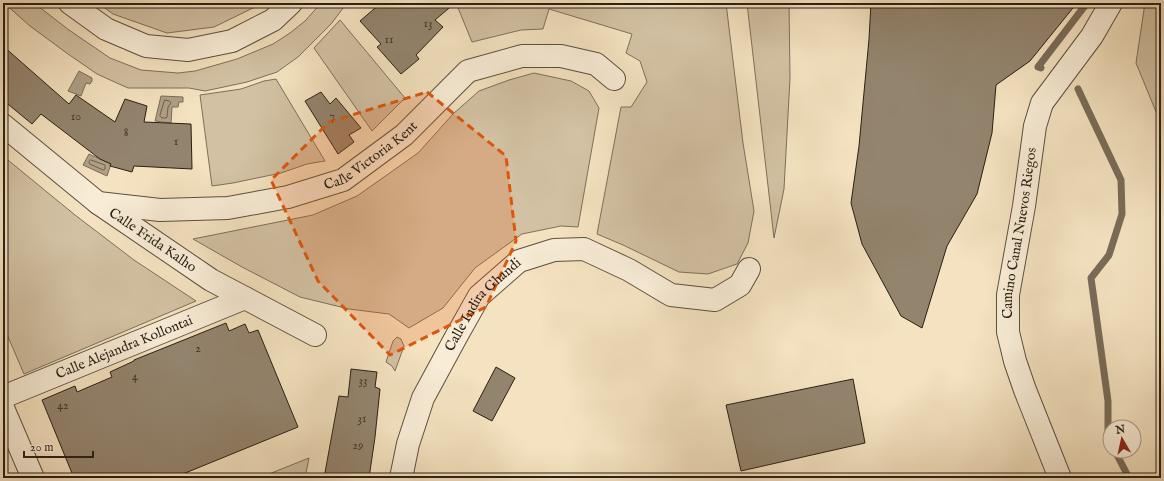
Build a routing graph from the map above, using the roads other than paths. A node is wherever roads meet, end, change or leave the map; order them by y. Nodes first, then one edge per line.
1 (70, 3) edge
2 (291, 3) edge
3 (1112, 3) edge
4 (614, 79) dead end
5 (3, 125) edge
6 (98, 203) junction
7 (749, 269) dead end
8 (245, 298) junction
9 (315, 335) dead end
10 (3, 397) edge
11 (3, 408) edge
12 (33, 478) edge
13 (401, 478) edge
14 (1060, 478) edge

1 - 2 street
3 - 14 street, Camino Canal Nuevos Riegos
4 - 6 street, Calle Victoria Kent
5 - 6 street, Calle Frida Kalho
6 - 8 street, Calle Frida Kalho
7 - 13 street, Calle Indira Ghandi
8 - 9 street, Calle Frida Kalho
8 - 10 street, Calle Alejandra Kollontai
11 - 12 street

